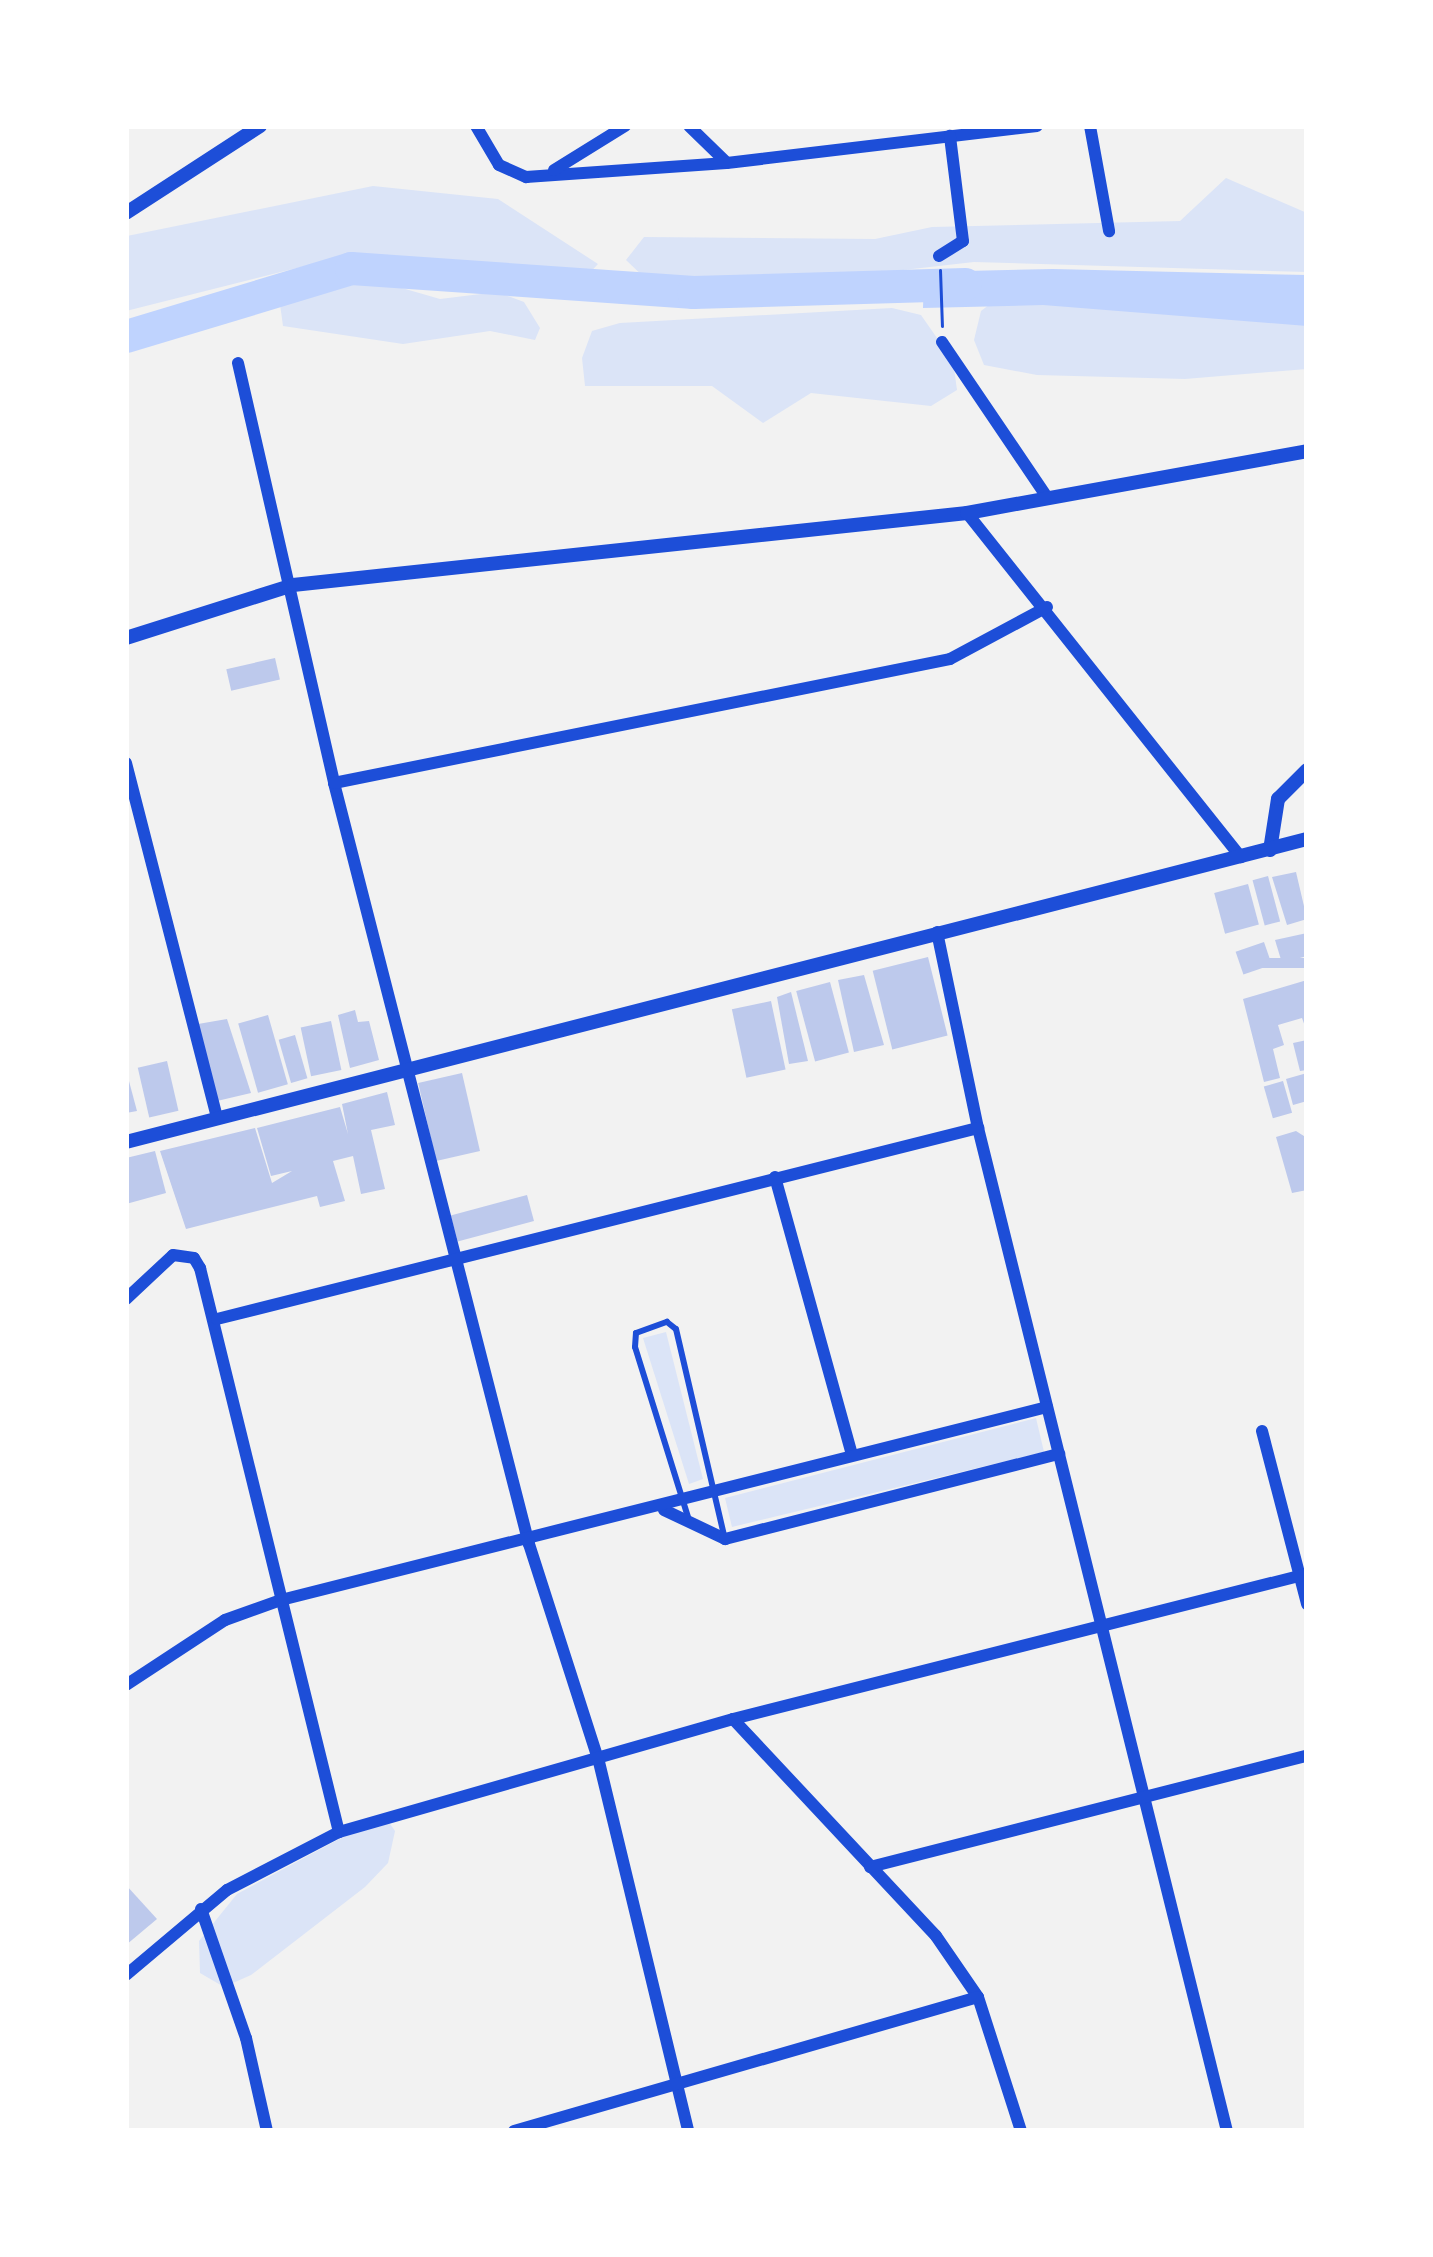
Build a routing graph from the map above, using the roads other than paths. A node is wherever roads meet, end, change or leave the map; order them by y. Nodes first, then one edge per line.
1 (260, 126) edge
2 (476, 126) edge
3 (625, 126) edge
4 (689, 126) edge
5 (1037, 126) edge
6 (1090, 126) edge
7 (950, 136) junction
8 (727, 164) junction
9 (549, 173) junction
10 (126, 213) edge
11 (1109, 231) dead end
12 (940, 256) road end
13 (942, 341) road end
14 (238, 363) dead end
15 (1307, 451) edge
16 (1047, 497) junction
17 (967, 513) junction
18 (293, 585) junction
19 (1047, 607) junction
20 (126, 638) edge
21 (126, 763) edge
22 (1307, 770) edge
23 (334, 783) junction
24 (1307, 839) edge
25 (1270, 850) junction
26 (1241, 857) junction
27 (937, 932) junction
28 (409, 1064) junction
29 (217, 1117) junction
30 (978, 1128) junction
31 (126, 1142) edge
32 (775, 1177) junction
33 (456, 1260) junction
34 (126, 1299) edge
35 (217, 1319) junction
36 (1047, 1407) junction
37 (1262, 1431) dead end
38 (1059, 1454) junction
39 (852, 1455) junction
40 (713, 1494) junction
41 (684, 1502) junction
42 (664, 1510) junction
43 (691, 1529) junction
44 (725, 1539) junction
45 (530, 1544) junction
46 (1304, 1575) edge
47 (281, 1600) junction
48 (1307, 1604) edge
49 (1106, 1624) junction
50 (126, 1685) edge
51 (734, 1719) junction
52 (1307, 1756) edge
53 (599, 1762) junction
54 (1144, 1796) junction
55 (339, 1832) junction
56 (870, 1867) junction
57 (201, 1909) junction
58 (126, 1976) edge
59 (978, 1997) junction
60 (676, 2083) junction
61 (267, 2131) edge
62 (514, 2131) edge
63 (688, 2131) edge
64 (1021, 2131) edge
65 (1227, 2131) edge

1 - 10 street
2 - 9 street
3 - 9 street
4 - 8 street
5 - 7 street
6 - 11 street
7 - 8 street
7 - 12 street
8 - 9 street
13 - 16 street
14 - 18 street
15 - 16 street
16 - 17 street
17 - 18 street
17 - 19 street
18 - 20 street
18 - 23 street
19 - 23 street
19 - 26 street
21 - 29 street
22 - 25 street
23 - 28 street
24 - 25 street
25 - 26 street
26 - 27 street
27 - 28 street
27 - 30 street
28 - 29 street
28 - 33 street
29 - 31 street
30 - 32 street
30 - 36 street
32 - 33 street
32 - 39 street
33 - 35 street
33 - 45 street
34 - 35 street
35 - 47 street
36 - 38 street
36 - 39 street
37 - 46 street
38 - 44 street
38 - 49 street
39 - 40 street
40 - 41 street
40 - 41 lane
40 - 44 lane
41 - 42 street
41 - 43 lane
42 - 43 street
42 - 45 street
43 - 44 street
45 - 47 street
45 - 53 street
46 - 48 street
46 - 49 street
47 - 50 street
47 - 55 street
49 - 51 street
49 - 54 street
51 - 53 street
51 - 56 street
52 - 54 street
53 - 55 street
53 - 60 street
54 - 56 street
54 - 65 street
55 - 57 street
56 - 59 street
57 - 58 street
57 - 61 street
59 - 60 street
59 - 64 street
60 - 62 street
60 - 63 street

